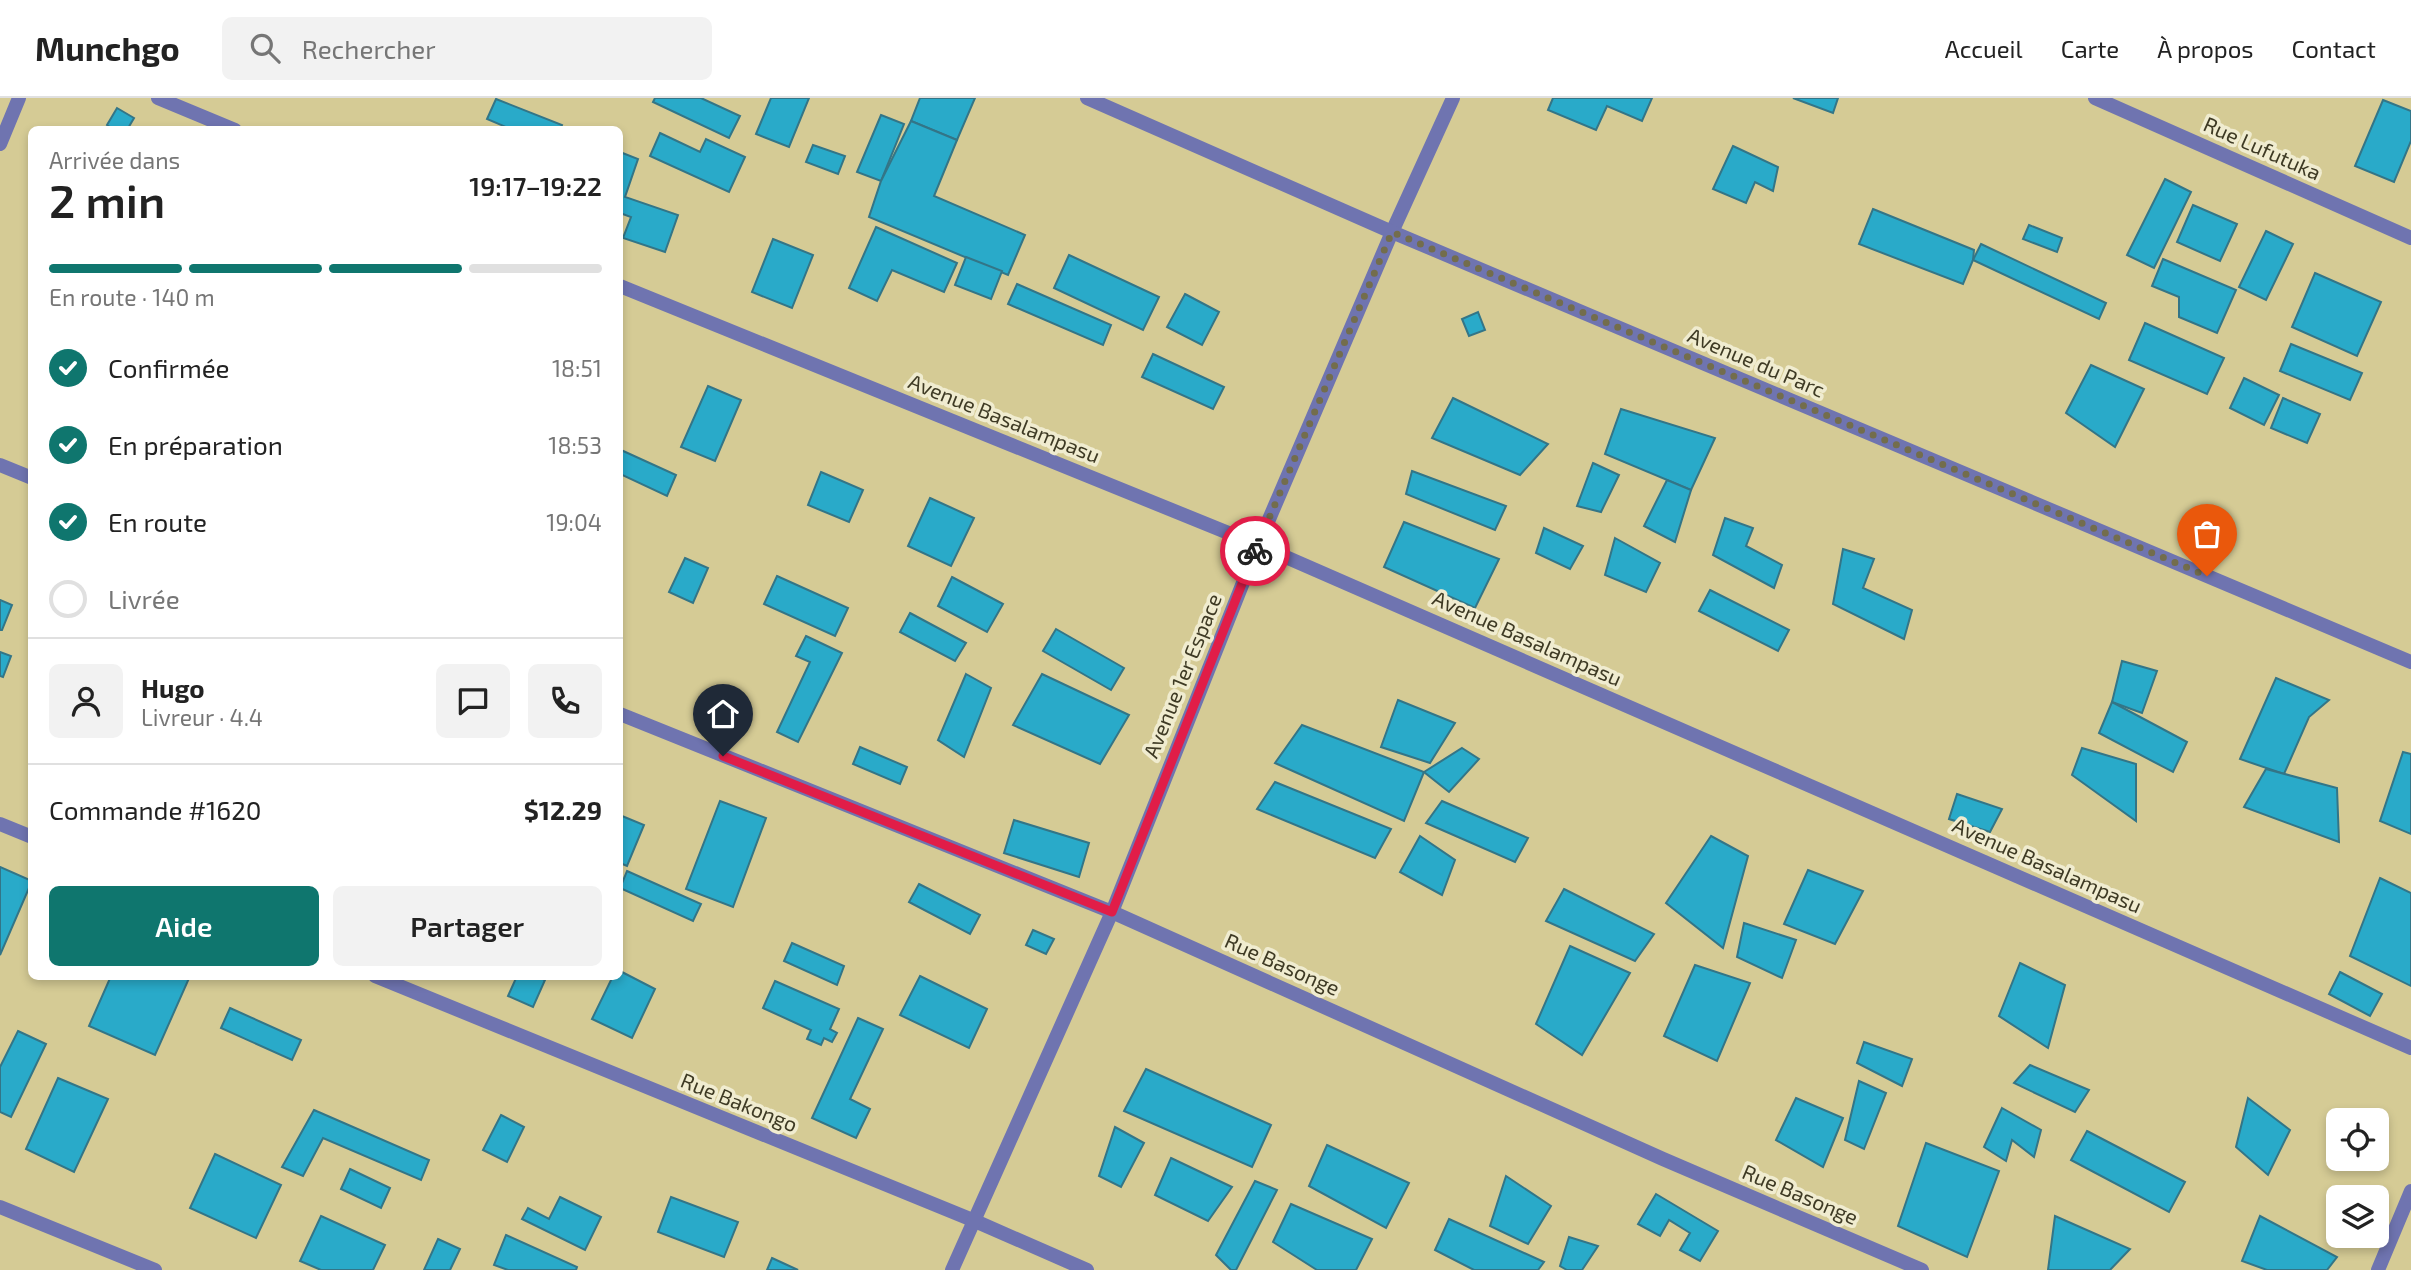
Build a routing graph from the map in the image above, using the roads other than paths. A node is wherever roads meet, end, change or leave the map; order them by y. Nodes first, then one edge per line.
1 (19, 98) edge
2 (158, 98) edge
3 (1087, 98) edge
4 (1453, 98) edge
5 (2095, 98) edge
6 (225, 126) edge
7 (0, 144) edge
8 (1392, 232) junction
9 (2411, 238) edge
10 (623, 287) edge
11 (0, 465) edge
12 (28, 476) edge
13 (1258, 545) junction
14 (2411, 662) edge
15 (623, 715) edge
16 (0, 824) edge
17 (28, 835) edge
18 (1112, 912) junction
19 (384, 980) edge
20 (2411, 1048) edge
21 (2411, 1191) edge
22 (0, 1207) edge
23 (975, 1221) junction
24 (155, 1270) edge
25 (953, 1270) edge
26 (1087, 1270) edge
27 (1922, 1270) edge
28 (2378, 1270) edge

1 - 7 street
2 - 6 street
3 - 8 street, Avenue du Parc
4 - 8 street, Avenue 1er Espace
5 - 9 street, Rue Lufutuka
8 - 13 street, Avenue 1er Espace
8 - 14 street, Avenue du Parc
10 - 13 street, Avenue Basalampasu
11 - 12 street
13 - 18 street, Avenue 1er Espace
13 - 20 street, Avenue Basalampasu
15 - 18 street, Rue Basonge
16 - 17 street
18 - 23 street, Avenue 1er Espace
18 - 27 street, Rue Basonge
19 - 23 street, Rue Bakongo
21 - 28 street
22 - 24 street
23 - 25 street, Avenue 1er Espace
23 - 26 street, Rue Bakongo

